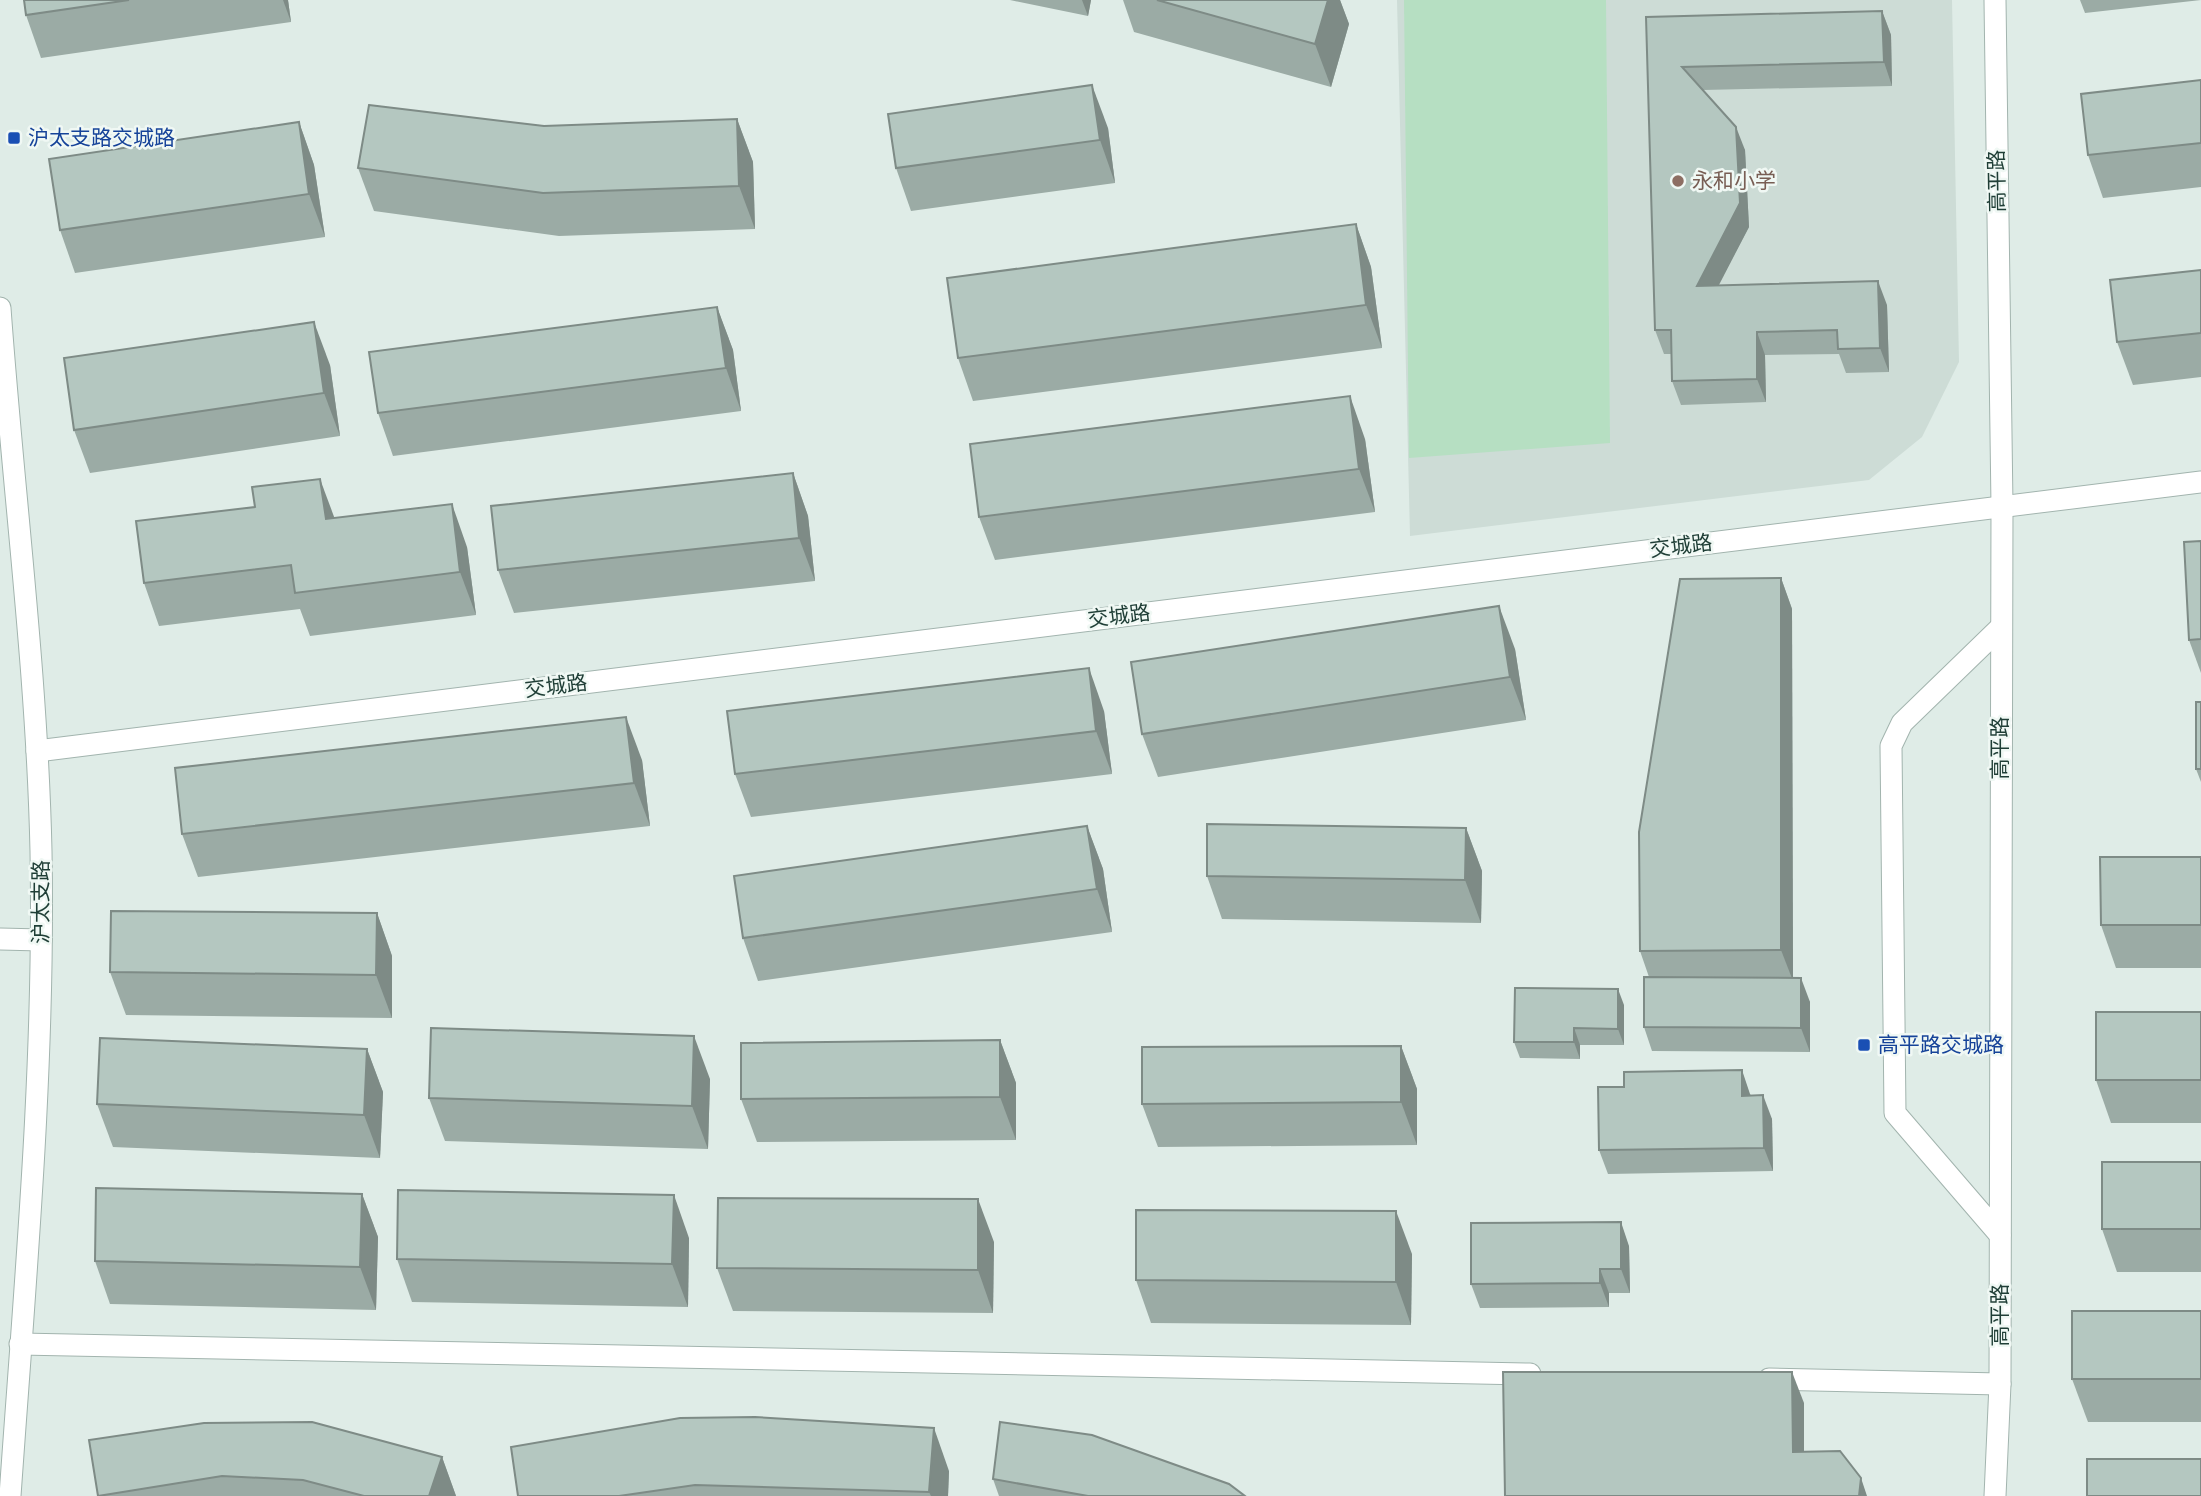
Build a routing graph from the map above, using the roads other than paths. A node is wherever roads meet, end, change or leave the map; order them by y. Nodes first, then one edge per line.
1 (1995, 0) edge
2 (0, 309) edge
3 (2201, 482) edge
4 (2002, 506) junction
5 (2000, 628) junction
6 (37, 751) junction
7 (0, 939) edge
8 (41, 940) junction
9 (2000, 1235) junction
10 (20, 1344) junction
11 (1554, 1375) edge
12 (1749, 1379) edge
13 (2000, 1384) junction
14 (10, 1496) edge
15 (1995, 1496) edge

1 - 4 street, 高平路
2 - 6 street, 沪太支路
3 - 4 street, 交城路
4 - 5 street, 高平路
4 - 6 street, 交城路
5 - 9 street, 高平路
5 - 9 street
6 - 8 street, 沪太支路
7 - 8 street
8 - 10 street, 沪太支路
9 - 13 street, 高平路
10 - 11 street
10 - 14 street, 沪太支路
12 - 13 street
13 - 15 street, 高平路

